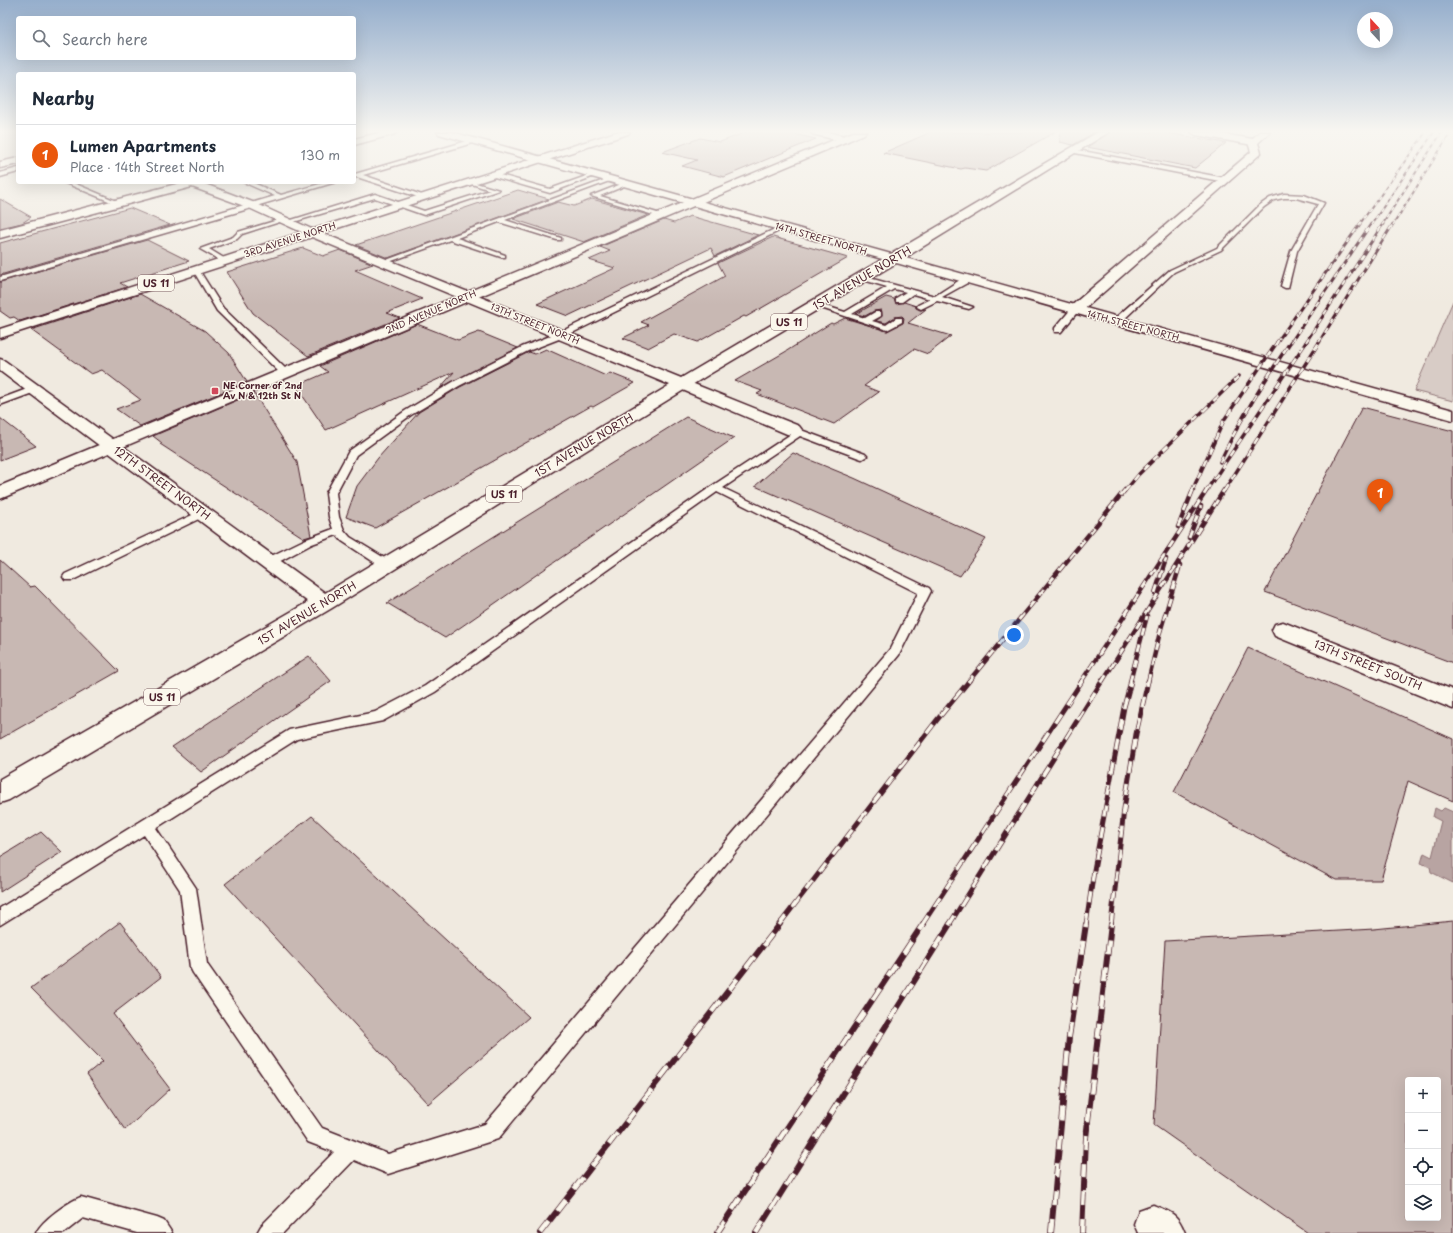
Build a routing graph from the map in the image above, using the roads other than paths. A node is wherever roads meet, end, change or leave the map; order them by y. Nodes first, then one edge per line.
1 (85, 190) edge
2 (166, 190) edge
3 (212, 190) edge
4 (264, 190) edge
5 (307, 190) edge
6 (400, 190) edge
7 (447, 190) edge
8 (495, 190) edge
9 (583, 190) edge
10 (611, 190) edge
11 (645, 190) edge
12 (724, 190) edge
13 (1006, 190) edge
14 (1214, 190) edge
15 (282, 197) junction
16 (423, 197) junction
17 (118, 203) junction
18 (692, 203) junction
19 (398, 205) junction
20 (252, 206) junction
21 (662, 216) junction
22 (500, 220) junction
23 (286, 221) junction
24 (781, 228) junction
25 (312, 233) junction
26 (0, 234) edge
27 (451, 238) junction
28 (559, 239) dead end
29 (503, 256) dead end
30 (894, 259) junction
31 (225, 261) junction
32 (384, 262) junction
33 (196, 270) junction
34 (862, 278) junction
35 (0, 279) edge
36 (966, 280) junction
37 (894, 286) junction
38 (1285, 286) dead end
39 (913, 292) junction
40 (468, 297) junction
41 (936, 298) junction
42 (899, 300) dead end
43 (816, 306) junction
44 (921, 307) dead end
45 (969, 307) dead end
46 (1075, 310) junction
47 (878, 314) dead end
48 (846, 315) junction
49 (899, 320) dead end
50 (866, 321) junction
51 (1116, 322) junction
52 (1058, 330) dead end
53 (0, 334) edge
54 (561, 335) junction
55 (0, 364) edge
56 (286, 373) junction
57 (684, 385) junction
58 (35, 389) junction
59 (0, 402) edge
60 (1453, 415) edge
61 (793, 430) junction
62 (112, 446) junction
63 (862, 456) dead end
64 (716, 488) junction
65 (0, 493) edge
66 (202, 513) junction
67 (339, 532) junction
68 (269, 562) junction
69 (387, 565) junction
70 (69, 577) dead end
71 (324, 603) junction
72 (1283, 630) dead end
73 (1453, 700) edge
74 (0, 792) edge
75 (146, 825) junction
76 (0, 916) edge
77 (351, 1150) junction
78 (47, 1233) edge
79 (160, 1233) edge
80 (268, 1233) edge

1 - 17 lane
2 - 17 main road
3 - 20 main road, 13TH STREET NORTH
4 - 15 lane
5 - 15 lane
6 - 16 lane
7 - 16 main road, 3RD AVENUE NORTH
8 - 19 lane
9 - 22 lane
10 - 21 lane
11 - 18 main road, 14TH STREET NORTH
12 - 18 main road, 2ND AVENUE NORTH
13 - 30 main road, 1ST AVENUE NORTH / US 11
14 - 46 main road
15 - 20 lane
16 - 19 main road, 3RD AVENUE NORTH
17 - 26 main road
18 - 21 main road, 2ND AVENUE NORTH
18 - 24 main road, 14TH STREET NORTH
19 - 23 lane
19 - 25 main road, 3RD AVENUE NORTH
20 - 23 main road, 13TH STREET NORTH
20 - 35 lane
21 - 40 main road, 2ND AVENUE NORTH
22 - 27 lane
22 - 28 lane
23 - 25 main road, 13TH STREET NORTH
23 - 31 lane
24 - 30 main road, 14TH STREET NORTH
24 - 54 lane
25 - 31 main road, 3RD AVENUE NORTH / US 11
25 - 32 main road, 13TH STREET NORTH
27 - 29 lane
27 - 32 lane
30 - 34 main road, 1ST AVENUE NORTH / US 11
30 - 36 main road, 14TH STREET NORTH
31 - 33 main road, 3RD AVENUE NORTH / US 11
32 - 40 main road, 13TH STREET NORTH
33 - 53 main road, 3RD AVENUE NORTH / US 11
33 - 56 lane
34 - 37 lane
34 - 43 main road, 1ST AVENUE NORTH / US 11
36 - 41 lane
36 - 46 main road, 14TH STREET NORTH
37 - 39 lane
37 - 48 lane
38 - 51 lane
39 - 41 lane
39 - 42 lane
40 - 54 main road, 13TH STREET NORTH
40 - 56 main road, 2ND AVENUE NORTH
41 - 44 lane
41 - 45 lane
43 - 48 lane
43 - 57 main road, 1ST AVENUE NORTH / US 11
46 - 51 main road, 14TH STREET NORTH
46 - 52 lane
47 - 50 lane
48 - 50 lane
49 - 50 lane
51 - 60 main road, 14TH STREET NORTH
54 - 57 main road, 13TH STREET NORTH
54 - 67 lane
55 - 58 main road, 12TH STREET NORTH
56 - 62 main road, 2ND AVENUE NORTH
57 - 61 main road, 13TH STREET NORTH
57 - 69 main road, 1ST AVENUE NORTH / US 11
58 - 59 lane
58 - 62 main road, 12TH STREET NORTH
61 - 63 lane
61 - 64 lane
62 - 65 main road, 2ND AVENUE NORTH
62 - 66 main road, 12TH STREET NORTH
64 - 75 lane
64 - 77 lane
66 - 68 main road, 12TH STREET NORTH
66 - 70 lane
67 - 68 lane
67 - 69 lane
68 - 71 main road, 12TH STREET NORTH
69 - 71 main road, 1ST AVENUE NORTH / US 11
71 - 74 main road, 1ST AVENUE NORTH / US 11
72 - 73 main road, 13TH STREET SOUTH
75 - 76 lane
75 - 77 lane
77 - 80 lane
78 - 79 lane

